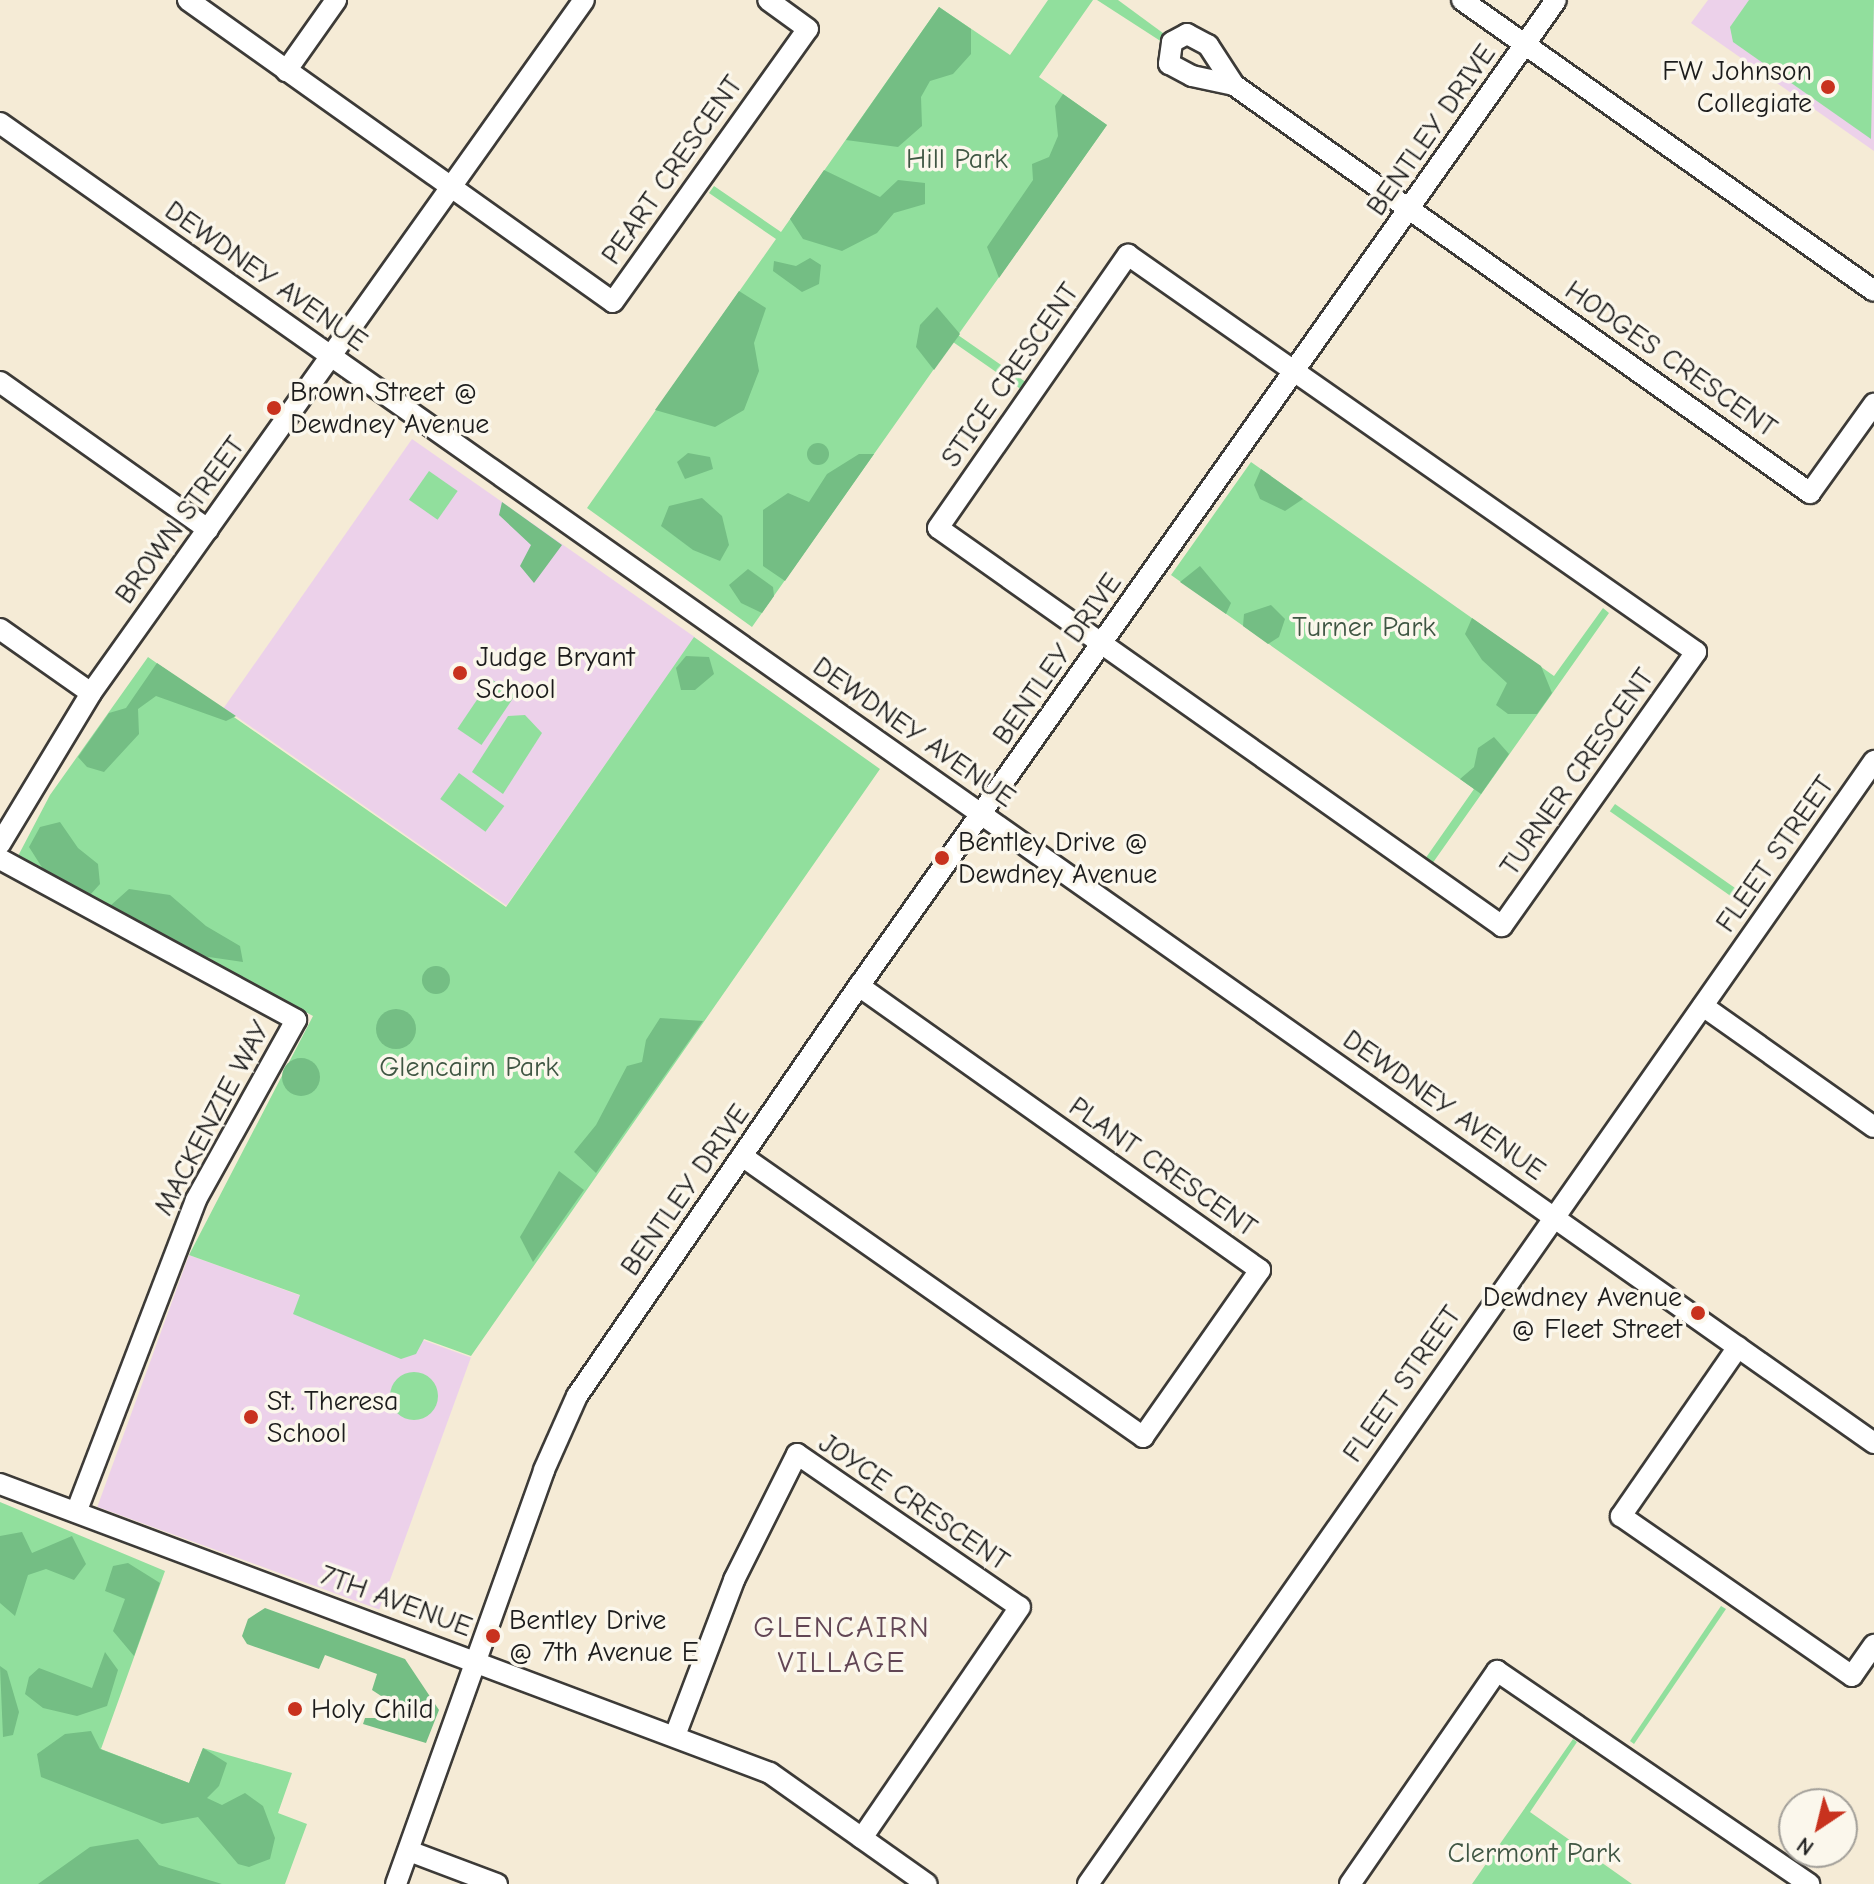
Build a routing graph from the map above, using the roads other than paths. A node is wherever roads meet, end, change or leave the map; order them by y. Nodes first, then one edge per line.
1 (188, 0) edge
2 (336, 0) edge
3 (584, 0) edge
4 (768, 0) edge
5 (1462, 0) edge
6 (1556, 0) edge
7 (1525, 45) junction
8 (286, 71) junction
9 (1234, 85) dead end
10 (0, 123) edge
11 (452, 187) junction
12 (1409, 208) junction
13 (1874, 291) edge
14 (331, 357) junction
15 (1294, 369) junction
16 (0, 382) edge
17 (1874, 404) edge
18 (208, 529) junction
19 (0, 629) edge
20 (1103, 644) junction
21 (91, 693) junction
22 (1874, 761) edge
23 (982, 814) junction
24 (0, 844) edge
25 (0, 859) edge
26 (859, 986) junction
27 (1703, 1006) junction
28 (1874, 1127) edge
29 (742, 1156) junction
30 (1553, 1217) junction
31 (1738, 1347) junction
32 (1874, 1443) edge
33 (0, 1484) edge
34 (76, 1512) junction
35 (1874, 1645) edge
36 (475, 1660) junction
37 (676, 1733) junction
38 (862, 1838) junction
39 (409, 1851) junction
40 (396, 1884) edge
41 (497, 1884) edge
42 (927, 1884) edge
43 (1088, 1884) edge
44 (1350, 1884) edge
45 (1809, 1884) edge

1 - 8 street
2 - 8 street
3 - 11 street, BROWN STREET
4 - 11 street, PEART CRESCENT
5 - 7 street
6 - 7 street, BENTLEY DRIVE
7 - 12 street, BENTLEY DRIVE
7 - 13 street
8 - 11 street
9 - 12 street
10 - 14 street, DEWDNEY AVENUE
11 - 14 street, BROWN STREET
12 - 15 street, BENTLEY DRIVE
12 - 17 street, HODGES CRESCENT
14 - 18 street, BROWN STREET
14 - 23 street, DEWDNEY AVENUE
15 - 20 street, BENTLEY DRIVE
15 - 20 street, STICE CRESCENT
15 - 20 street, TURNER CRESCENT
16 - 18 street
18 - 21 street, BROWN STREET
19 - 21 street
20 - 23 street, BENTLEY DRIVE
21 - 24 street, BROWN STREET
22 - 27 street, FLEET STREET
23 - 26 street, BENTLEY DRIVE
23 - 30 street, DEWDNEY AVENUE
25 - 34 street, MACKENZIE WAY
26 - 29 street, BENTLEY DRIVE
26 - 29 street, PLANT CRESCENT
27 - 28 street
27 - 30 street, FLEET STREET
29 - 36 street, BENTLEY DRIVE
30 - 31 street, DEWDNEY AVENUE
30 - 43 street, FLEET STREET
31 - 32 street, DEWDNEY AVENUE
31 - 35 street
33 - 34 street, 7TH AVENUE
34 - 36 street, 7TH AVENUE
36 - 37 street, 7TH AVENUE
36 - 39 street, BENTLEY DRIVE
37 - 38 street, 7TH AVENUE
37 - 38 street, JOYCE CRESCENT
38 - 42 street, 7TH AVENUE
39 - 40 street, BENTLEY DRIVE
39 - 41 street
44 - 45 street

